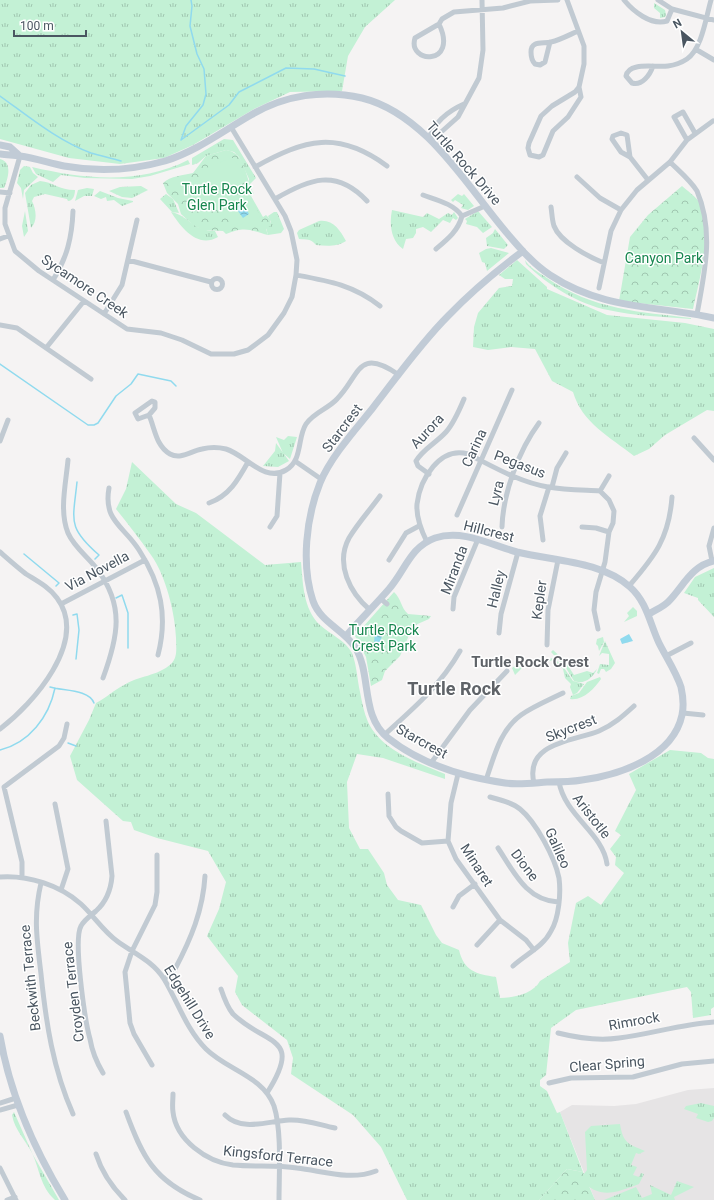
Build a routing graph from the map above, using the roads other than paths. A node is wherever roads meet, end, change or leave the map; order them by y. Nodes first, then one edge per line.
1 (482, 0) edge
2 (558, 0) edge
3 (567, 0) edge
4 (624, 0) edge
5 (658, 0) edge
6 (711, 0) edge
7 (482, 9) junction
8 (672, 9) junction
9 (706, 18) junction
10 (714, 20) edge
11 (439, 24) junction
12 (578, 31) junction
13 (550, 42) junction
14 (697, 50) junction
15 (714, 60) edge
16 (653, 66) junction
17 (579, 87) junction
18 (464, 104) junction
19 (713, 121) edge
20 (231, 127) junction
21 (695, 133) junction
22 (429, 138) junction
23 (687, 140) junction
24 (0, 145) edge
25 (0, 154) edge
26 (20, 156) junction
27 (630, 157) junction
28 (670, 162) junction
29 (387, 166) dead end
30 (255, 167) junction
31 (577, 177) dead end
32 (648, 180) junction
33 (0, 192) edge
34 (10, 193) junction
35 (423, 195) dead end
36 (275, 199) junction
37 (367, 201) dead end
38 (485, 206) junction
39 (551, 207) dead end
40 (621, 210) junction
41 (73, 211) dead end
42 (462, 216) junction
43 (137, 220) dead end
44 (8, 236) junction
45 (0, 240) edge
46 (436, 249) dead end
47 (522, 251) junction
48 (128, 260) junction
49 (604, 263) junction
50 (296, 275) junction
51 (53, 280) junction
52 (211, 282) dead end
53 (599, 288) dead end
54 (84, 301) junction
55 (380, 306) dead end
56 (104, 314) junction
57 (697, 314) junction
58 (714, 318) edge
59 (0, 325) edge
60 (46, 348) junction
61 (399, 375) junction
62 (91, 379) dead end
63 (512, 390) dead end
64 (464, 399) dead end
65 (149, 415) dead end
66 (8, 420) dead end
67 (539, 423) dead end
68 (694, 438) dead end
69 (0, 441) edge
70 (566, 453) dead end
71 (68, 460) dead end
72 (714, 460) edge
73 (295, 461) junction
74 (482, 461) junction
75 (248, 462) junction
76 (280, 473) junction
77 (429, 474) junction
78 (512, 476) junction
79 (609, 476) dead end
80 (321, 479) junction
81 (109, 488) dead end
82 (550, 488) junction
83 (600, 491) junction
84 (380, 496) dead end
85 (672, 497) dead end
86 (209, 503) dead end
87 (457, 515) dead end
88 (419, 526) junction
89 (270, 527) dead end
90 (502, 527) dead end
91 (582, 527) dead end
92 (714, 528) edge
93 (609, 532) junction
94 (478, 539) junction
95 (542, 540) dead end
96 (427, 542) junction
97 (0, 552) edge
98 (518, 552) junction
99 (145, 560) junction
100 (389, 560) dead end
101 (558, 560) junction
102 (713, 561) edge
103 (603, 571) junction
104 (105, 581) junction
105 (629, 586) junction
106 (381, 599) junction
107 (61, 604) junction
108 (387, 604) dead end
109 (453, 609) dead end
110 (370, 610) junction
111 (649, 614) junction
112 (598, 628) dead end
113 (499, 633) dead end
114 (346, 636) junction
115 (691, 643) dead end
116 (547, 645) dead end
117 (460, 651) dead end
118 (158, 655) dead end
119 (666, 656) junction
120 (507, 671) dead end
121 (104, 678) dead end
122 (563, 693) dead end
123 (634, 706) dead end
124 (683, 713) junction
125 (703, 715) dead end
126 (67, 724) dead end
127 (0, 729) edge
128 (384, 735) junction
129 (430, 763) junction
130 (458, 774) junction
131 (486, 780) junction
132 (559, 782) junction
133 (534, 783) junction
134 (388, 794) dead end
135 (490, 797) dead end
136 (55, 804) dead end
137 (106, 821) dead end
138 (448, 841) junction
139 (498, 848) dead end
140 (157, 856) dead end
141 (607, 864) dead end
142 (205, 876) dead end
143 (0, 877) edge
144 (22, 877) junction
145 (41, 883) junction
146 (475, 884) junction
147 (61, 890) junction
148 (558, 902) junction
149 (453, 908) dead end
150 (91, 914) junction
151 (500, 920) junction
152 (476, 945) dead end
153 (534, 950) junction
154 (132, 951) junction
155 (513, 966) dead end
156 (164, 979) junction
157 (220, 990) dead end
158 (714, 1022) edge
159 (558, 1033) dead end
160 (0, 1036) edge
161 (714, 1061) edge
162 (152, 1065) dead end
163 (104, 1073) dead end
164 (549, 1083) dead end
165 (267, 1093) junction
166 (173, 1094) dead end
167 (17, 1101) junction
168 (0, 1103) edge
169 (0, 1110) edge
170 (126, 1112) dead end
171 (73, 1114) dead end
172 (225, 1115) dead end
173 (277, 1122) junction
174 (335, 1128) dead end
175 (96, 1154) dead end
176 (279, 1166) junction
177 (0, 1168) edge
178 (376, 1171) dead end
179 (15, 1198) edge
180 (7, 1200) edge
181 (65, 1200) edge
182 (125, 1200) edge
183 (200, 1200) edge
184 (279, 1200) edge

1 - 7 street
2 - 7 street
3 - 12 street
4 - 8 street
5 - 8 street
6 - 9 street
7 - 11 street
7 - 18 street
8 - 9 street
9 - 10 street
9 - 14 street
11 - 11 street
12 - 13 street
12 - 17 street
13 - 13 street
14 - 15 street
14 - 16 street
16 - 16 street
17 - 17 street
18 - 22 street
18 - 22 street
19 - 21 street
20 - 22 street, Turtle Rock Drive
20 - 26 street, Turtle Rock Drive
20 - 30 street, Sycamore Creek
21 - 23 street
21 - 23 street
22 - 38 street, Turtle Rock Drive
23 - 28 street
24 - 26 street, Turtle Rock Drive
25 - 26 street, Turtle Rock Drive
26 - 34 street, Sycamore Creek
27 - 27 street
27 - 32 street
28 - 32 street
28 - 57 street
29 - 30 street
30 - 36 street, Sycamore Creek
31 - 40 street
32 - 40 street
33 - 34 street
34 - 44 street, Sycamore Creek
35 - 42 street
36 - 37 street
36 - 50 street, Sycamore Creek
38 - 42 street
38 - 47 street, Turtle Rock Drive
39 - 49 street
40 - 49 street
41 - 51 street
42 - 46 street
43 - 48 street
44 - 45 street
44 - 51 street, Sycamore Creek
47 - 57 street, Turtle Rock Drive
47 - 61 street, Starcrest
48 - 52 street
48 - 56 street
49 - 53 street
50 - 55 street
50 - 56 street, Sycamore Creek
51 - 54 street, Sycamore Creek
54 - 56 street, Sycamore Creek
54 - 60 street
57 - 58 street, Turtle Rock Drive
59 - 60 street
60 - 62 street
61 - 73 street
61 - 80 street, Starcrest
63 - 74 street, Carina
64 - 77 street, Aurora
65 - 75 street
66 - 69 street
67 - 78 street, Lyra
68 - 72 street
70 - 82 street
71 - 104 street
73 - 76 street
73 - 80 street
74 - 77 street, Pegasus
74 - 78 street, Pegasus
74 - 87 street, Carina
75 - 76 street
75 - 86 street
76 - 89 street
77 - 88 street, Pegasus
78 - 82 street, Pegasus
78 - 90 street, Lyra
79 - 83 street
80 - 114 street, Starcrest
81 - 99 street
82 - 83 street, Pegasus
82 - 95 street
83 - 93 street
84 - 110 street
85 - 105 street
88 - 96 street, Pegasus
88 - 100 street
91 - 93 street
92 - 102 street
93 - 103 street
94 - 96 street, Hillcrest
94 - 98 street, Hillcrest
94 - 109 street, Miranda
96 - 106 street, Hillcrest
97 - 107 street
98 - 101 street, Hillcrest
98 - 113 street, Halley
99 - 104 street, Via Novella
99 - 118 street
101 - 103 street, Hillcrest
101 - 116 street, Kepler
102 - 111 street
103 - 105 street, Hillcrest
103 - 112 street
104 - 107 street, Via Novella
104 - 121 street
105 - 111 street, Hillcrest
106 - 108 street
106 - 110 street, Hillcrest
107 - 127 street
110 - 114 street, Hillcrest
111 - 119 street, Starcrest
114 - 128 street, Starcrest
115 - 119 street
117 - 128 street
119 - 124 street, Starcrest
120 - 129 street
122 - 131 street
123 - 133 street, Skycrest
124 - 125 street
124 - 132 street, Starcrest
126 - 144 street
128 - 129 street, Starcrest
129 - 130 street, Starcrest
130 - 131 street, Starcrest
130 - 138 street, Minaret
131 - 133 street, Starcrest
132 - 133 street, Starcrest
132 - 141 street, Aristotle
134 - 138 street
135 - 148 street, Galileo
136 - 147 street
137 - 150 street, Croyden Terrace
138 - 146 street, Minaret
139 - 148 street, Dione
140 - 154 street
142 - 156 street
143 - 144 street, Edgehill Drive
144 - 145 street, Edgehill Drive
145 - 147 street, Edgehill Drive
145 - 171 street, Beckwith Terrace
146 - 149 street
146 - 151 street, Minaret
147 - 150 street, Edgehill Drive
148 - 153 street, Galileo
150 - 154 street, Edgehill Drive
150 - 163 street, Croyden Terrace
151 - 152 street
151 - 153 street, Minaret
153 - 155 street, Galileo
154 - 156 street, Edgehill Drive
154 - 162 street
156 - 165 street, Edgehill Drive
157 - 165 street
158 - 159 street, Rimrock
160 - 167 street
161 - 164 street, Clear Spring
165 - 173 street, Edgehill Drive
166 - 176 street, Kingsford Terrace
167 - 168 street
167 - 169 street
167 - 181 street
170 - 183 street
172 - 173 street
173 - 174 street
173 - 176 street, Edgehill Drive
175 - 182 street
176 - 178 street, Kingsford Terrace
176 - 184 street, Edgehill Drive
177 - 179 street
179 - 180 street

